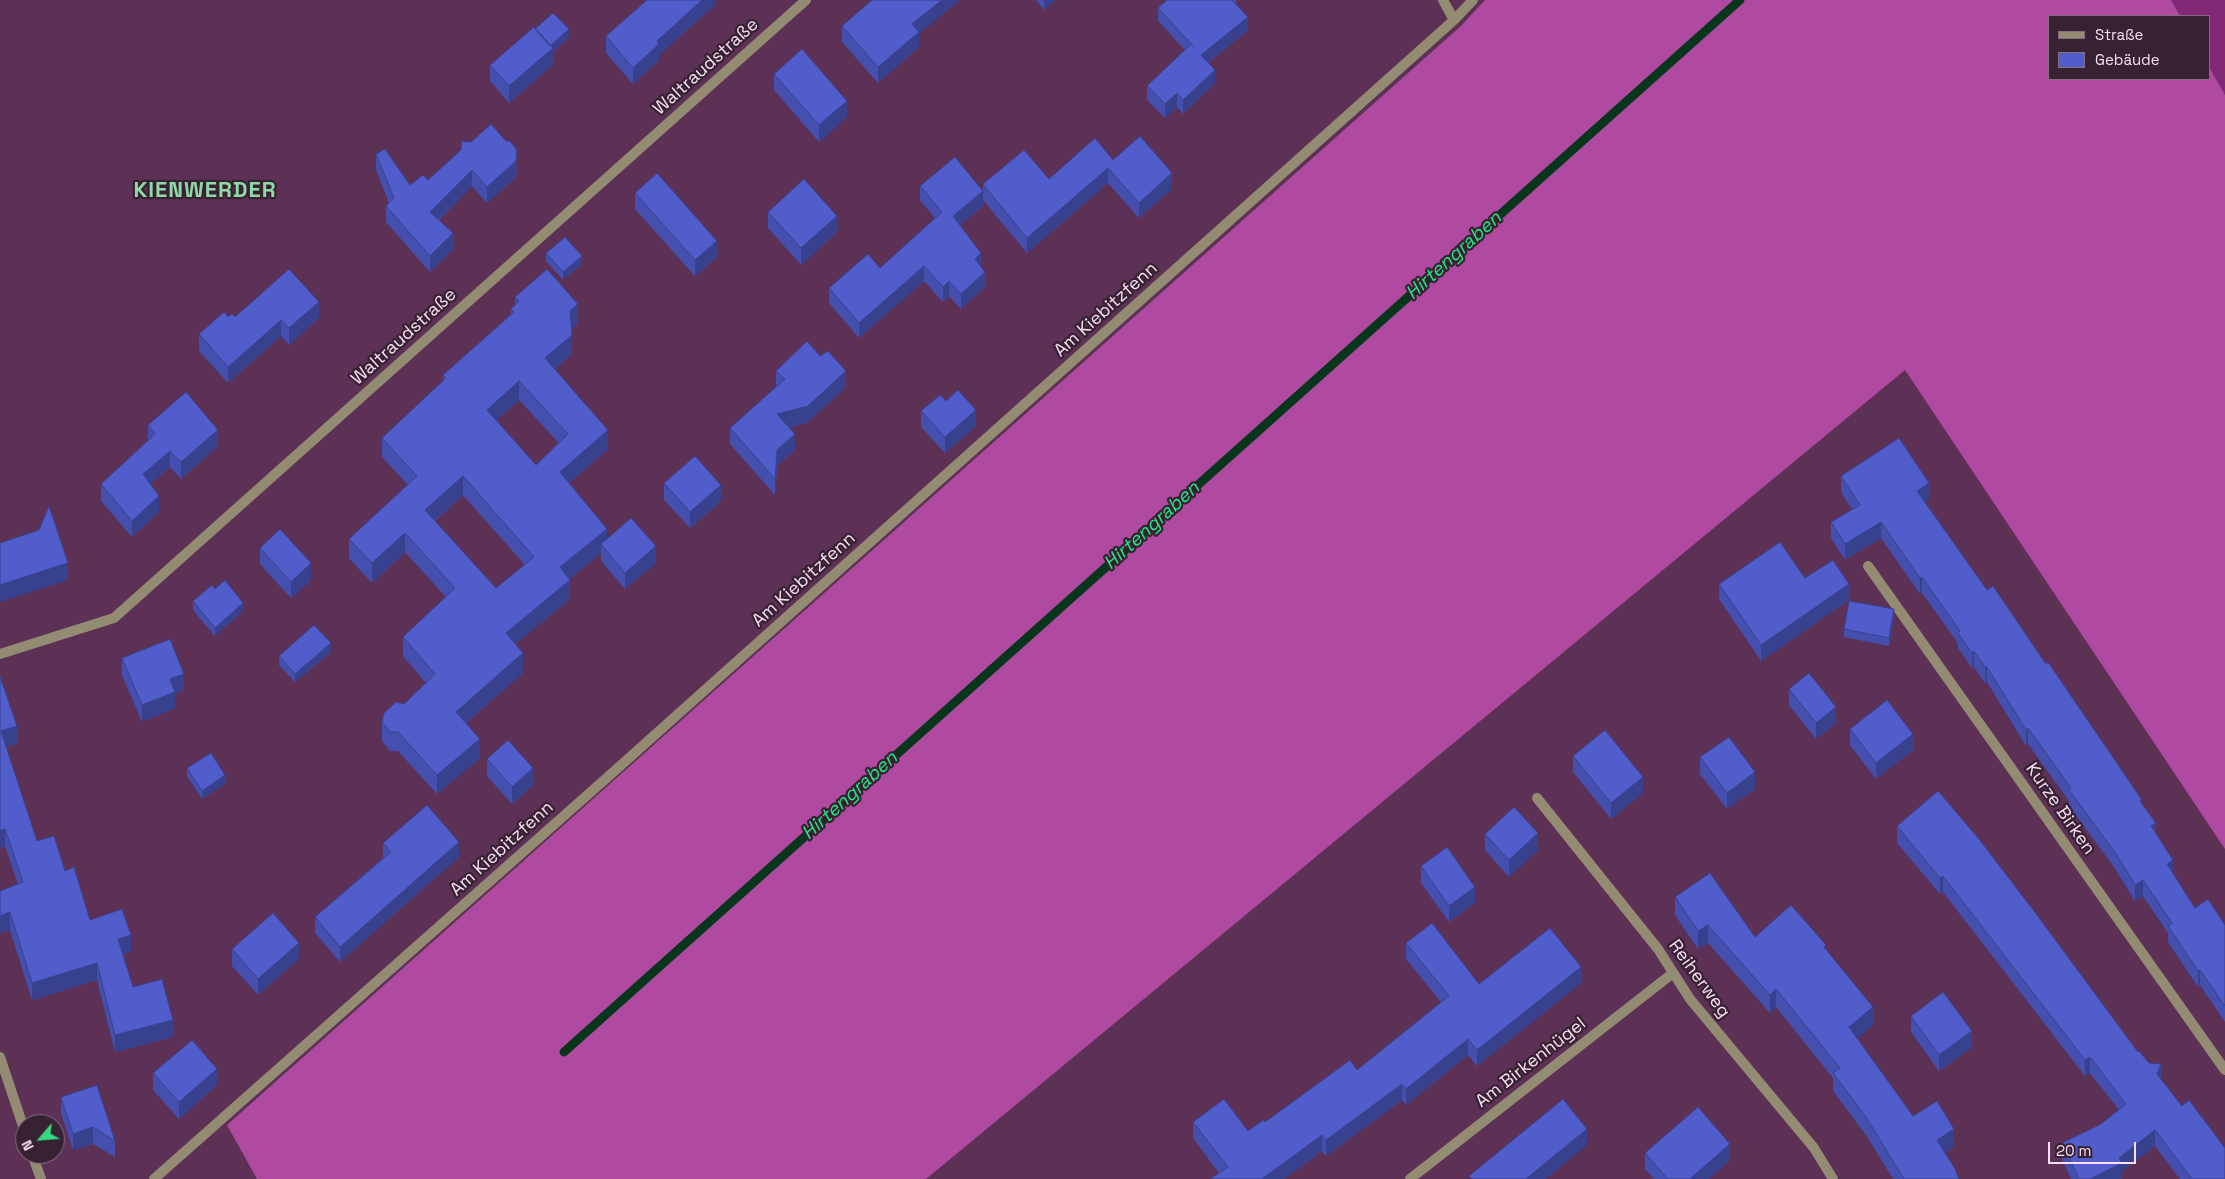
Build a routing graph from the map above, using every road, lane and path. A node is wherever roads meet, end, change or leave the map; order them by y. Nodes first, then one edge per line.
1 (806, 0) edge
2 (1443, 0) edge
3 (1473, 0) edge
4 (1454, 20) junction
5 (1868, 566) dead end
6 (0, 654) edge
7 (1537, 798) dead end
8 (1673, 972) junction
9 (0, 1057) edge
10 (2225, 1070) edge
11 (19, 1114) edge
12 (36, 1164) edge
13 (41, 1179) edge
14 (154, 1179) edge
15 (1410, 1179) edge
16 (1833, 1179) edge

1 - 6 street, Waltraudstraße
2 - 4 street
3 - 4 street, Am Kiebitzfenn
4 - 14 street, Am Kiebitzfenn
5 - 10 street, Kurze Birken
7 - 8 street, Reiherweg
8 - 15 street, Am Birkenhügel
8 - 16 street, Reiherweg
9 - 11 street
12 - 13 street

